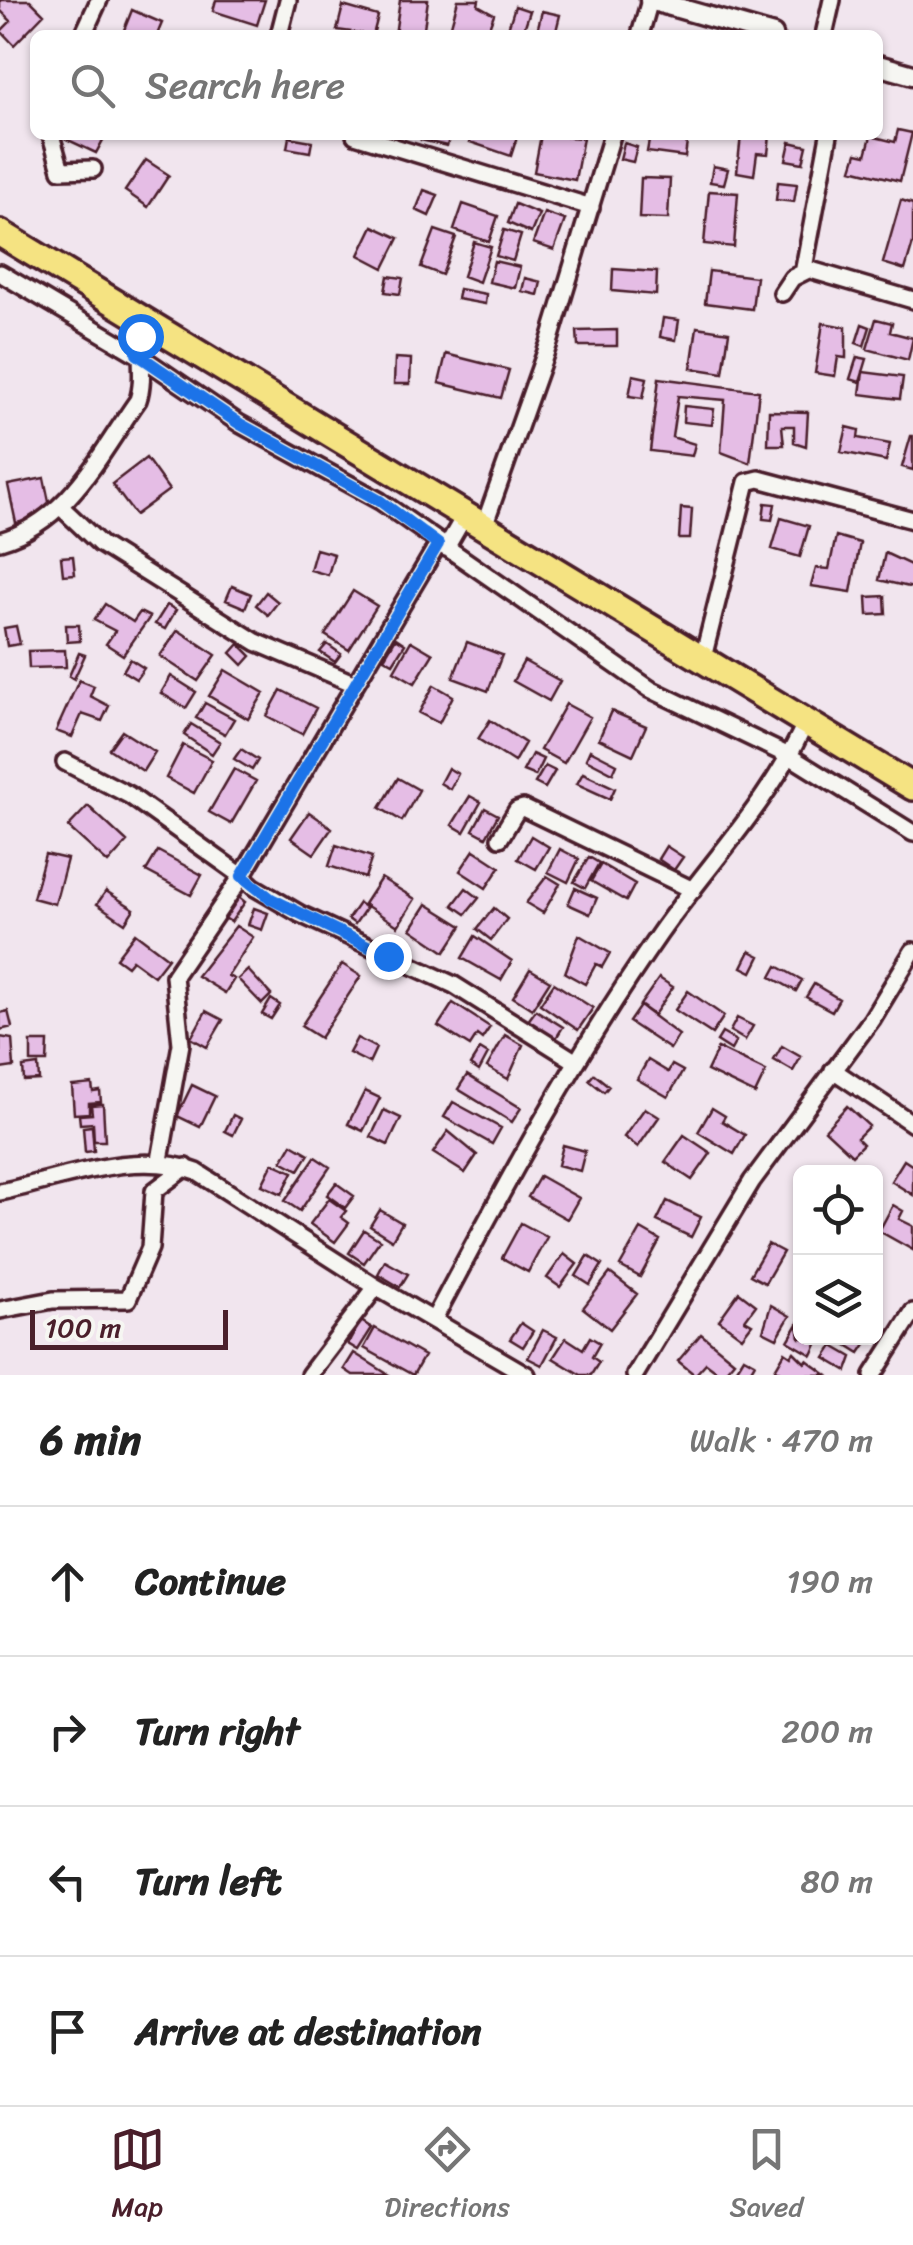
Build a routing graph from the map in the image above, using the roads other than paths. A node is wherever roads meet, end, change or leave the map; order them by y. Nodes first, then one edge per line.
1 (98, 0) edge
2 (288, 0) edge
3 (650, 0) edge
4 (832, 0) edge
5 (86, 30) edge
6 (280, 30) edge
7 (641, 30) edge
8 (755, 30) edge
9 (825, 30) edge
10 (883, 66) edge
11 (913, 75) edge
12 (52, 140) edge
13 (371, 140) edge
14 (611, 140) edge
15 (827, 140) edge
16 (93, 169) dead end
17 (591, 207) junction
18 (0, 234) edge
19 (806, 271) junction
20 (0, 273) edge
21 (782, 293) dead end
22 (913, 300) edge
23 (143, 319) junction
24 (137, 354) junction
25 (62, 508) junction
26 (913, 520) edge
27 (474, 521) junction
28 (0, 541) edge
29 (442, 546) junction
30 (703, 658) junction
31 (354, 684) junction
32 (806, 721) junction
33 (790, 757) junction
34 (65, 762) dead end
35 (913, 787) edge
36 (913, 834) edge
37 (500, 838) dead end
38 (242, 876) junction
39 (693, 890) junction
40 (913, 951) edge
41 (575, 1061) junction
42 (833, 1070) junction
43 (913, 1124) edge
44 (160, 1160) junction
45 (186, 1168) junction
46 (0, 1192) edge
47 (376, 1287) junction
48 (0, 1310) edge
49 (913, 1312) edge
50 (434, 1319) junction
51 (309, 1375) edge
52 (527, 1375) edge
53 (635, 1375) edge
54 (874, 1375) edge

1 - 5 street
2 - 6 street
3 - 7 street
3 - 8 street
4 - 9 street
10 - 11 street
12 - 16 street
13 - 17 street
14 - 17 street
15 - 19 street
17 - 27 street
18 - 23 highway
19 - 21 street
19 - 22 street
20 - 24 street
23 - 24 street
23 - 27 highway
24 - 25 street
24 - 29 street
25 - 28 street
25 - 31 street
26 - 30 street
27 - 29 street
27 - 30 highway
29 - 31 street
29 - 33 street
30 - 32 highway
31 - 38 street
32 - 33 street
32 - 35 highway
33 - 36 street
33 - 39 street
34 - 38 street
37 - 39 street
38 - 41 street
38 - 44 street
39 - 41 street
40 - 42 street
41 - 50 street
42 - 43 street
42 - 53 street
44 - 45 street
44 - 46 street
45 - 47 street
45 - 48 street
47 - 50 street
47 - 51 street
49 - 54 street
50 - 52 street

